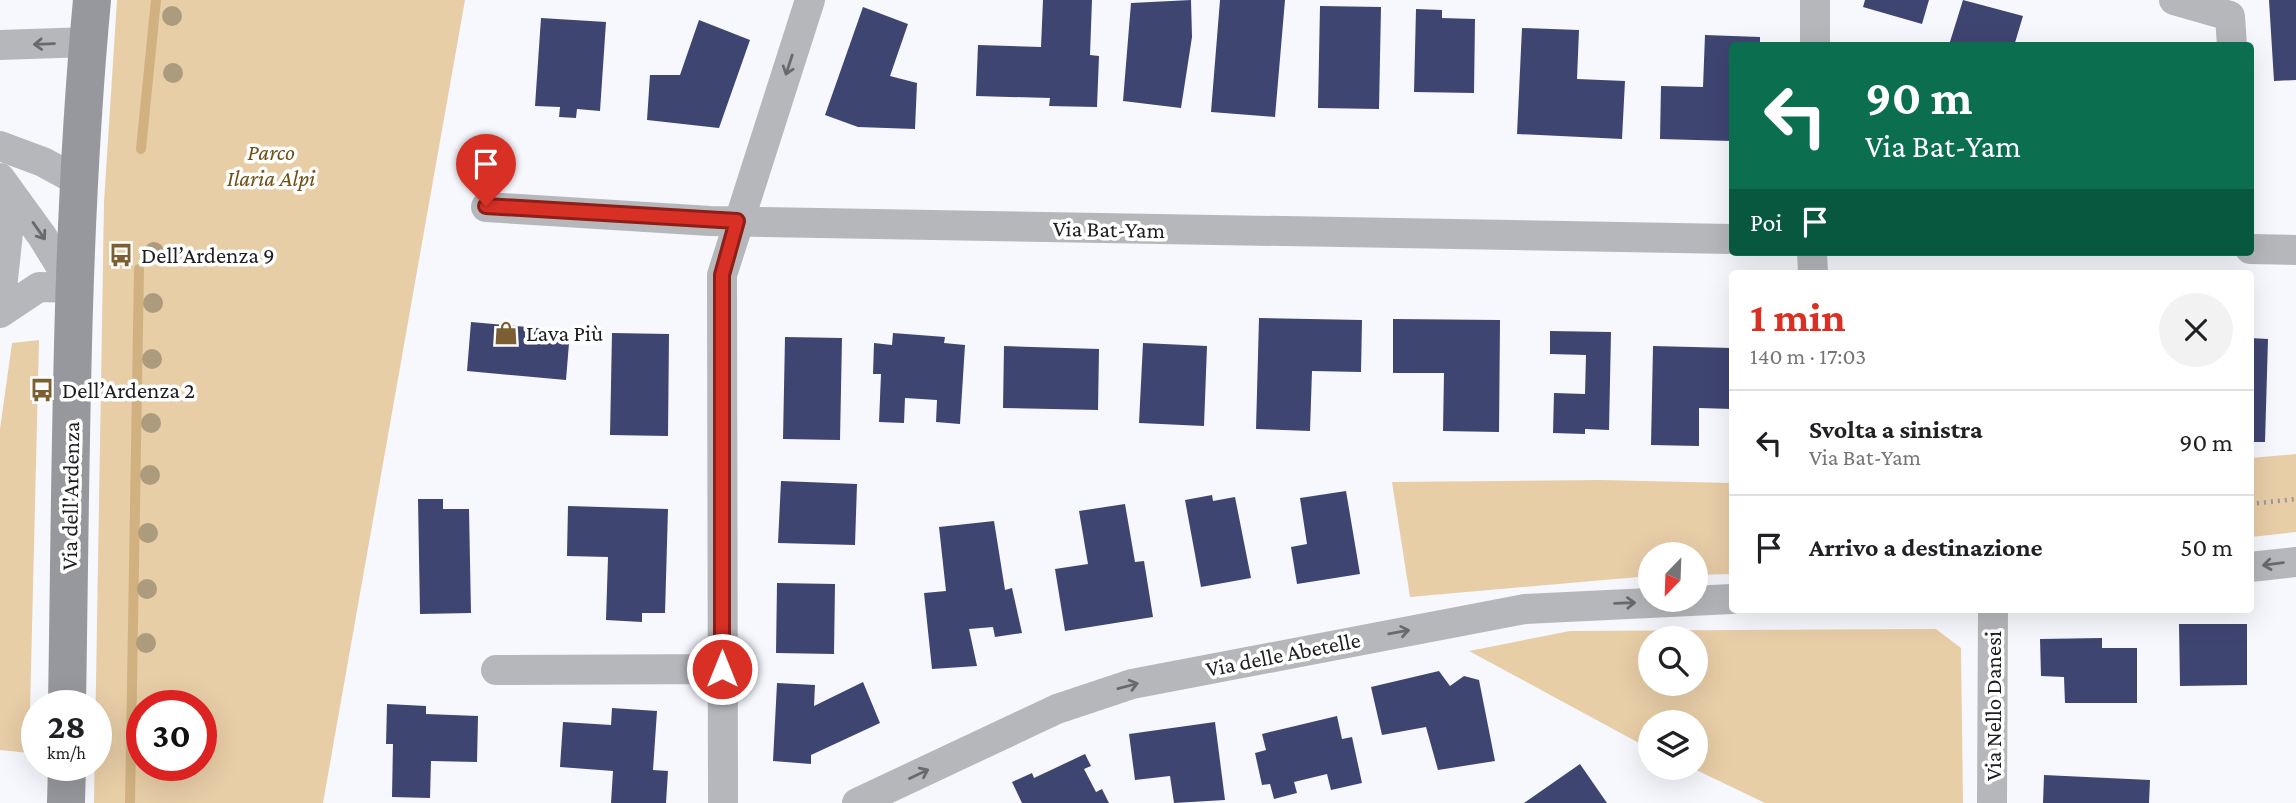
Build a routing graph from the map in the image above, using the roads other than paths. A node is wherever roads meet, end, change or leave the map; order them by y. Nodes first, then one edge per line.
1 (92, 0) edge
2 (810, 0) edge
3 (1815, 0) edge
4 (2174, 0) edge
5 (1815, 42) edge
6 (2232, 42) edge
7 (88, 43) junction
8 (0, 45) edge
9 (0, 146) edge
10 (0, 178) edge
11 (78, 181) junction
12 (0, 185) edge
13 (486, 206) dead end
14 (737, 221) junction
15 (1729, 239) edge
16 (2254, 249) edge
17 (2296, 250) edge
18 (74, 288) junction
19 (0, 307) edge
20 (0, 313) edge
21 (2296, 562) edge
22 (2254, 567) edge
23 (1729, 599) edge
24 (1993, 613) edge
25 (722, 669) junction
26 (496, 670) dead end
27 (68, 690) edge
28 (67, 781) edge
29 (66, 803) edge
30 (723, 803) edge
31 (857, 803) edge
32 (1992, 803) edge

1 - 7 main road, Via dell'Ardenza
2 -> 14 street
3 - 5 street
4 - 6 street
7 -> 8 street
7 - 11 main road, Via dell'Ardenza
9 - 11 street
10 -> 18 street
11 - 18 main road, Via dell'Ardenza
12 - 19 street
13 - 14 street, Via Bat-Yam
14 - 15 street, Via Bat-Yam
14 - 25 street
16 - 17 street
18 - 20 street
18 - 27 main road, Via dell'Ardenza
21 -> 22 street
31 -> 23 street, Via delle Abetelle
24 - 32 street, Via Nello Danesi
25 - 26 street
25 - 30 street
28 - 29 main road

